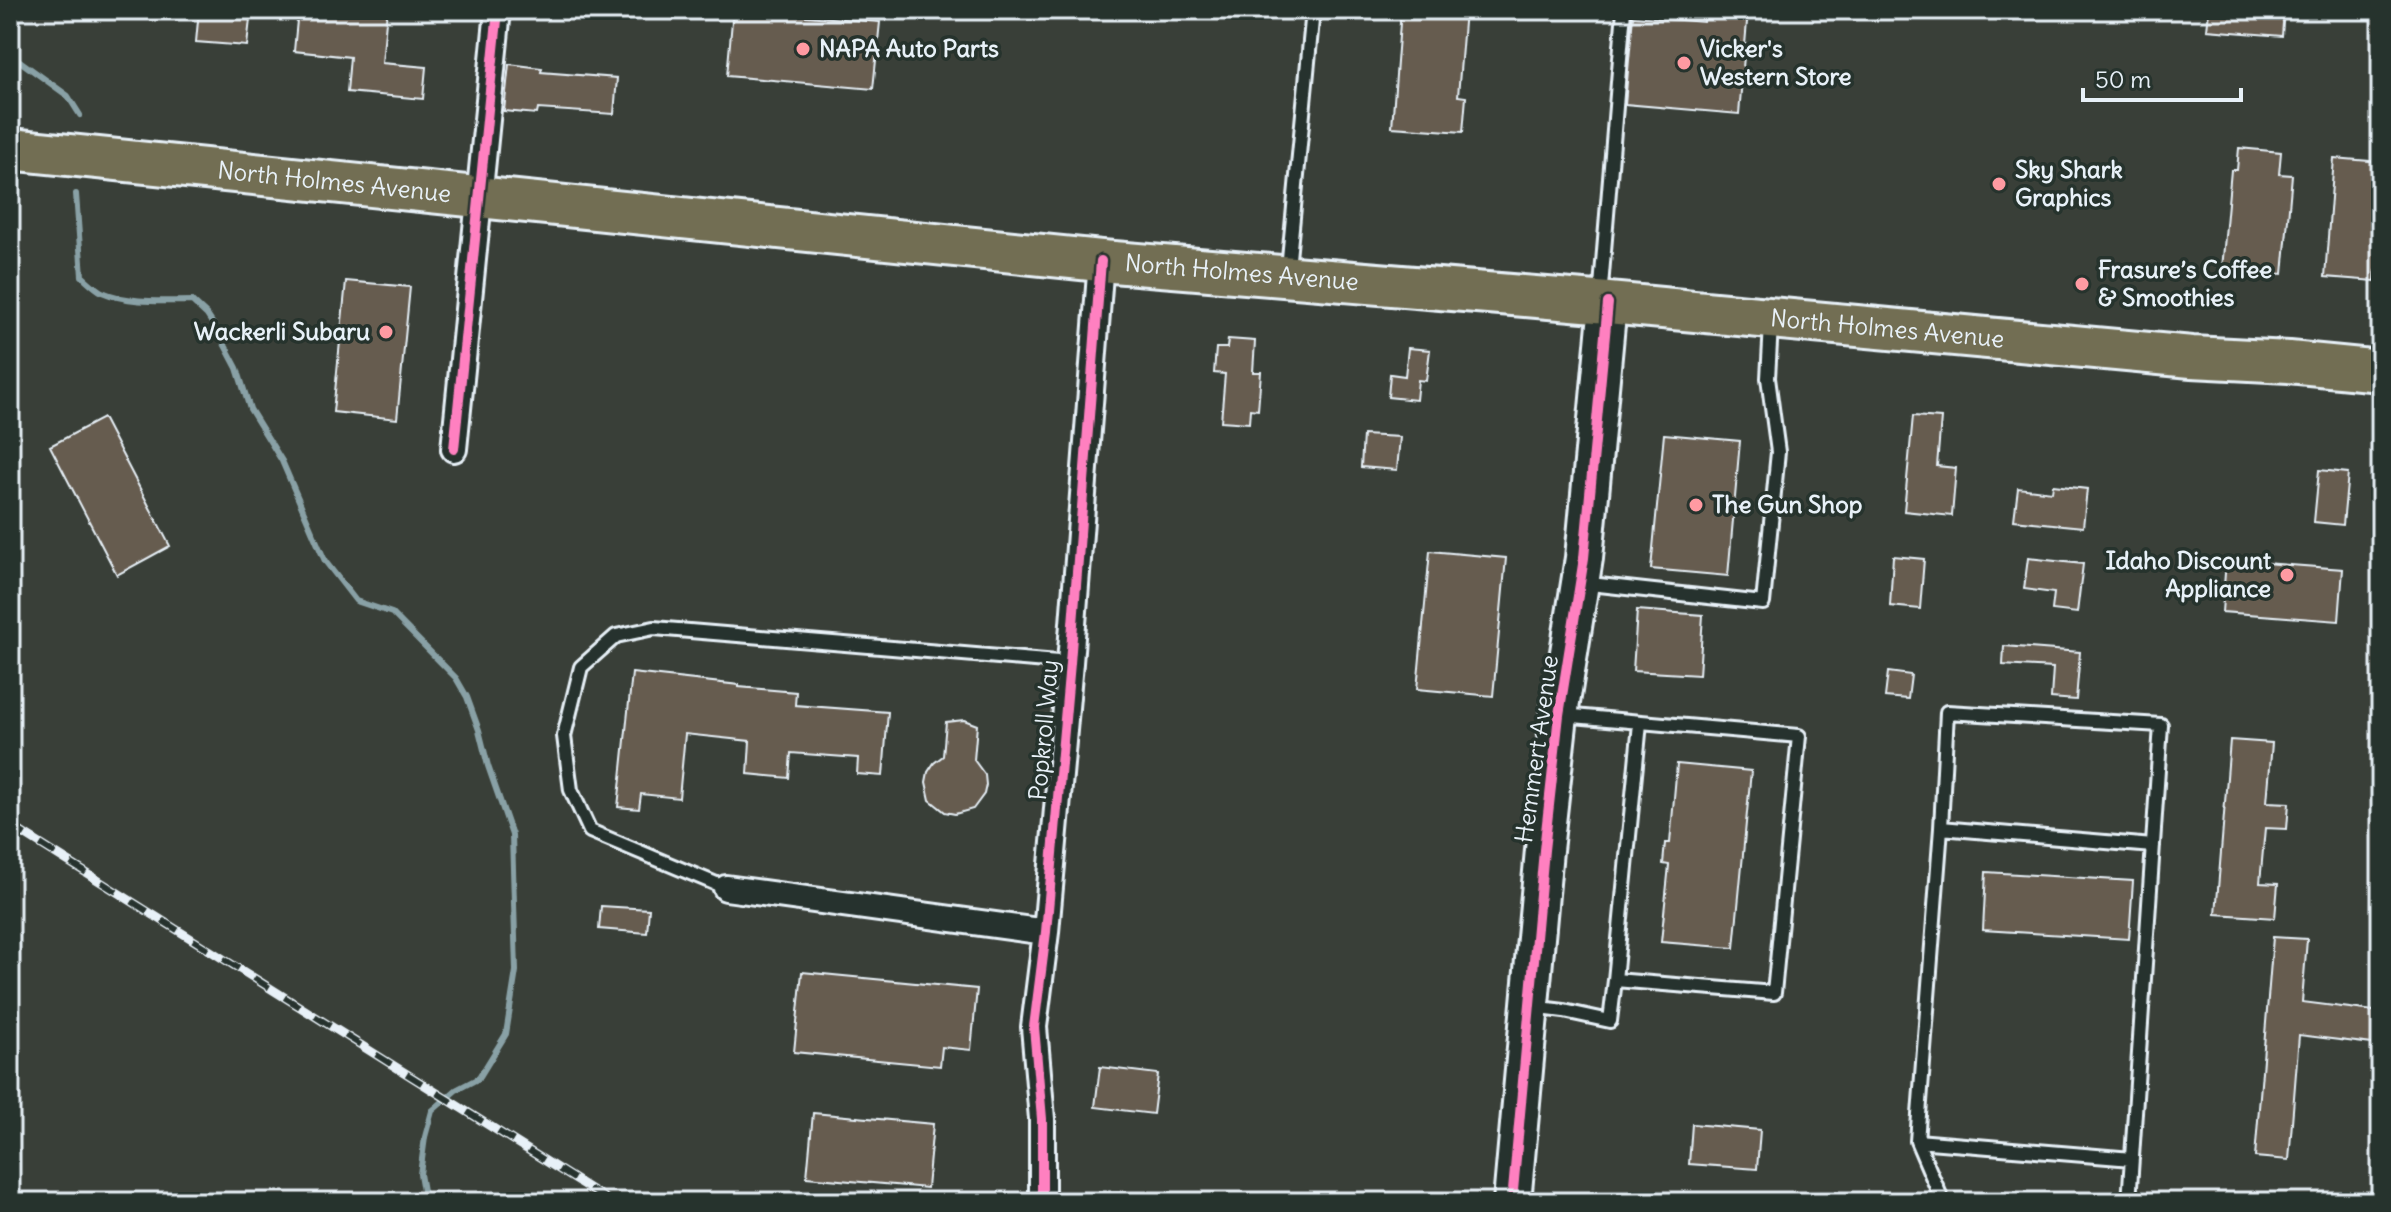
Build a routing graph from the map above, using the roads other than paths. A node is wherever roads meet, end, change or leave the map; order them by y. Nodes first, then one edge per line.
1 (498, 10) edge
2 (1313, 10) edge
3 (1624, 10) edge
4 (10, 149) edge
5 (479, 197) junction
6 (1101, 261) junction
7 (1288, 277) junction
8 (1604, 302) junction
9 (1771, 318) junction
10 (2381, 371) edge
11 (454, 449) dead end
12 (1580, 583) junction
13 (1070, 663) junction
14 (1559, 715) junction
15 (1640, 723) junction
16 (1941, 828) junction
17 (2153, 846) junction
18 (726, 888) joint
19 (1046, 932) junction
20 (1615, 980) junction
21 (1531, 1007) junction
22 (1917, 1141) junction
23 (2132, 1159) junction
24 (1042, 1202) edge
25 (1512, 1202) edge
26 (1943, 1202) edge
27 (2129, 1202) edge

1 - 5 street
2 - 7 lane
3 - 8 lane
4 - 5 main road, North Holmes Avenue
5 - 6 main road, North Holmes Avenue
5 - 11 street
6 - 7 main road, North Holmes Avenue
6 - 13 street, Popkroll Way
7 - 8 main road, North Holmes Avenue
8 - 9 main road, North Holmes Avenue
8 - 12 street, Hemmert Avenue
9 - 10 main road, North Holmes Avenue
9 - 12 lane
12 - 14 street, Hemmert Avenue
13 - 18 lane
13 - 19 street, Popkroll Way
14 - 15 lane
14 - 21 street, Hemmert Avenue
15 - 20 lane
15 - 20 lane
16 - 17 lane
16 - 17 lane
16 - 22 lane
17 - 23 lane
18 - 19 street
19 - 24 street, Popkroll Way
20 - 21 lane
21 - 25 street, Hemmert Avenue
22 - 23 lane
22 - 26 lane
23 - 27 lane

